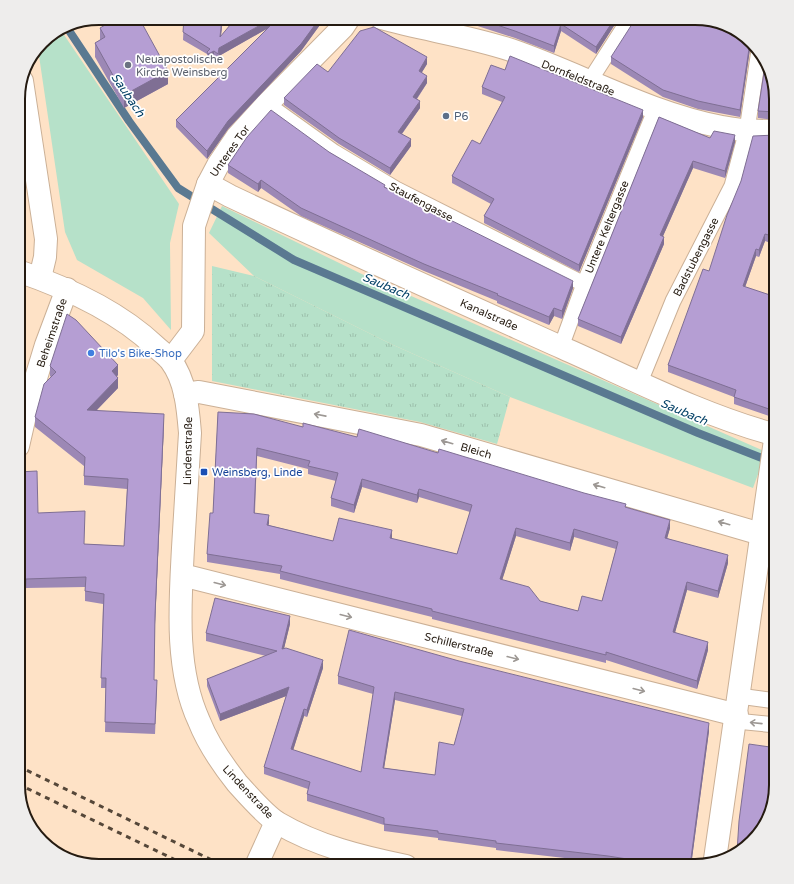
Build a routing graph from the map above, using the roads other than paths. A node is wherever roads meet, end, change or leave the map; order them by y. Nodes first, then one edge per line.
1 (344, 25) edge
2 (409, 25) edge
3 (626, 25) edge
4 (758, 60) edge
5 (589, 82) junction
6 (25, 101) edge
7 (267, 104) junction
8 (656, 108) junction
9 (747, 130) junction
10 (769, 131) edge
11 (205, 189) junction
12 (25, 273) edge
13 (40, 278) junction
14 (584, 284) junction
15 (67, 289) junction
16 (561, 347) junction
17 (171, 360) junction
18 (640, 382) junction
19 (185, 394) junction
20 (25, 415) edge
21 (769, 436) edge
22 (769, 479) edge
23 (761, 534) junction
24 (182, 575) junction
25 (769, 703) edge
26 (737, 711) junction
27 (769, 722) edge
28 (276, 822) junction
29 (715, 856) edge
30 (259, 859) edge
31 (371, 859) edge

1 - 7 street, Unteres Tor
2 - 5 street, Dornfeldstraße
3 - 5 lane
4 - 9 lane, Badstubengasse
5 - 8 street, Dornfeldstraße
6 - 13 street
7 - 11 street, Unteres Tor
7 - 14 lane, Staufengasse
8 - 9 street, Dornfeldstraße
8 - 14 lane, Untere Keltergasse
9 - 10 street, Dornfeldstraße
9 - 18 lane, Badstubengasse
11 - 16 street, Kanalstraße
11 - 17 street, Unteres Tor
12 - 13 street, Lindenstraße
13 - 15 street, Lindenstraße
14 - 16 lane, Untere Keltergasse
15 - 17 street, Lindenstraße
15 - 20 street, Beheimstraße
16 - 18 street, Kanalstraße
17 - 19 street, Lindenstraße
18 - 21 street, Kanalstraße
23 -> 19 street, Bleich
19 - 24 street, Lindenstraße
22 - 23 street
23 - 26 street
24 -> 26 street, Schillerstraße
24 - 28 street, Lindenstraße
25 - 26 lane
27 -> 26 lane
26 - 29 street
28 - 30 street
28 - 31 street, Lindenstraße

